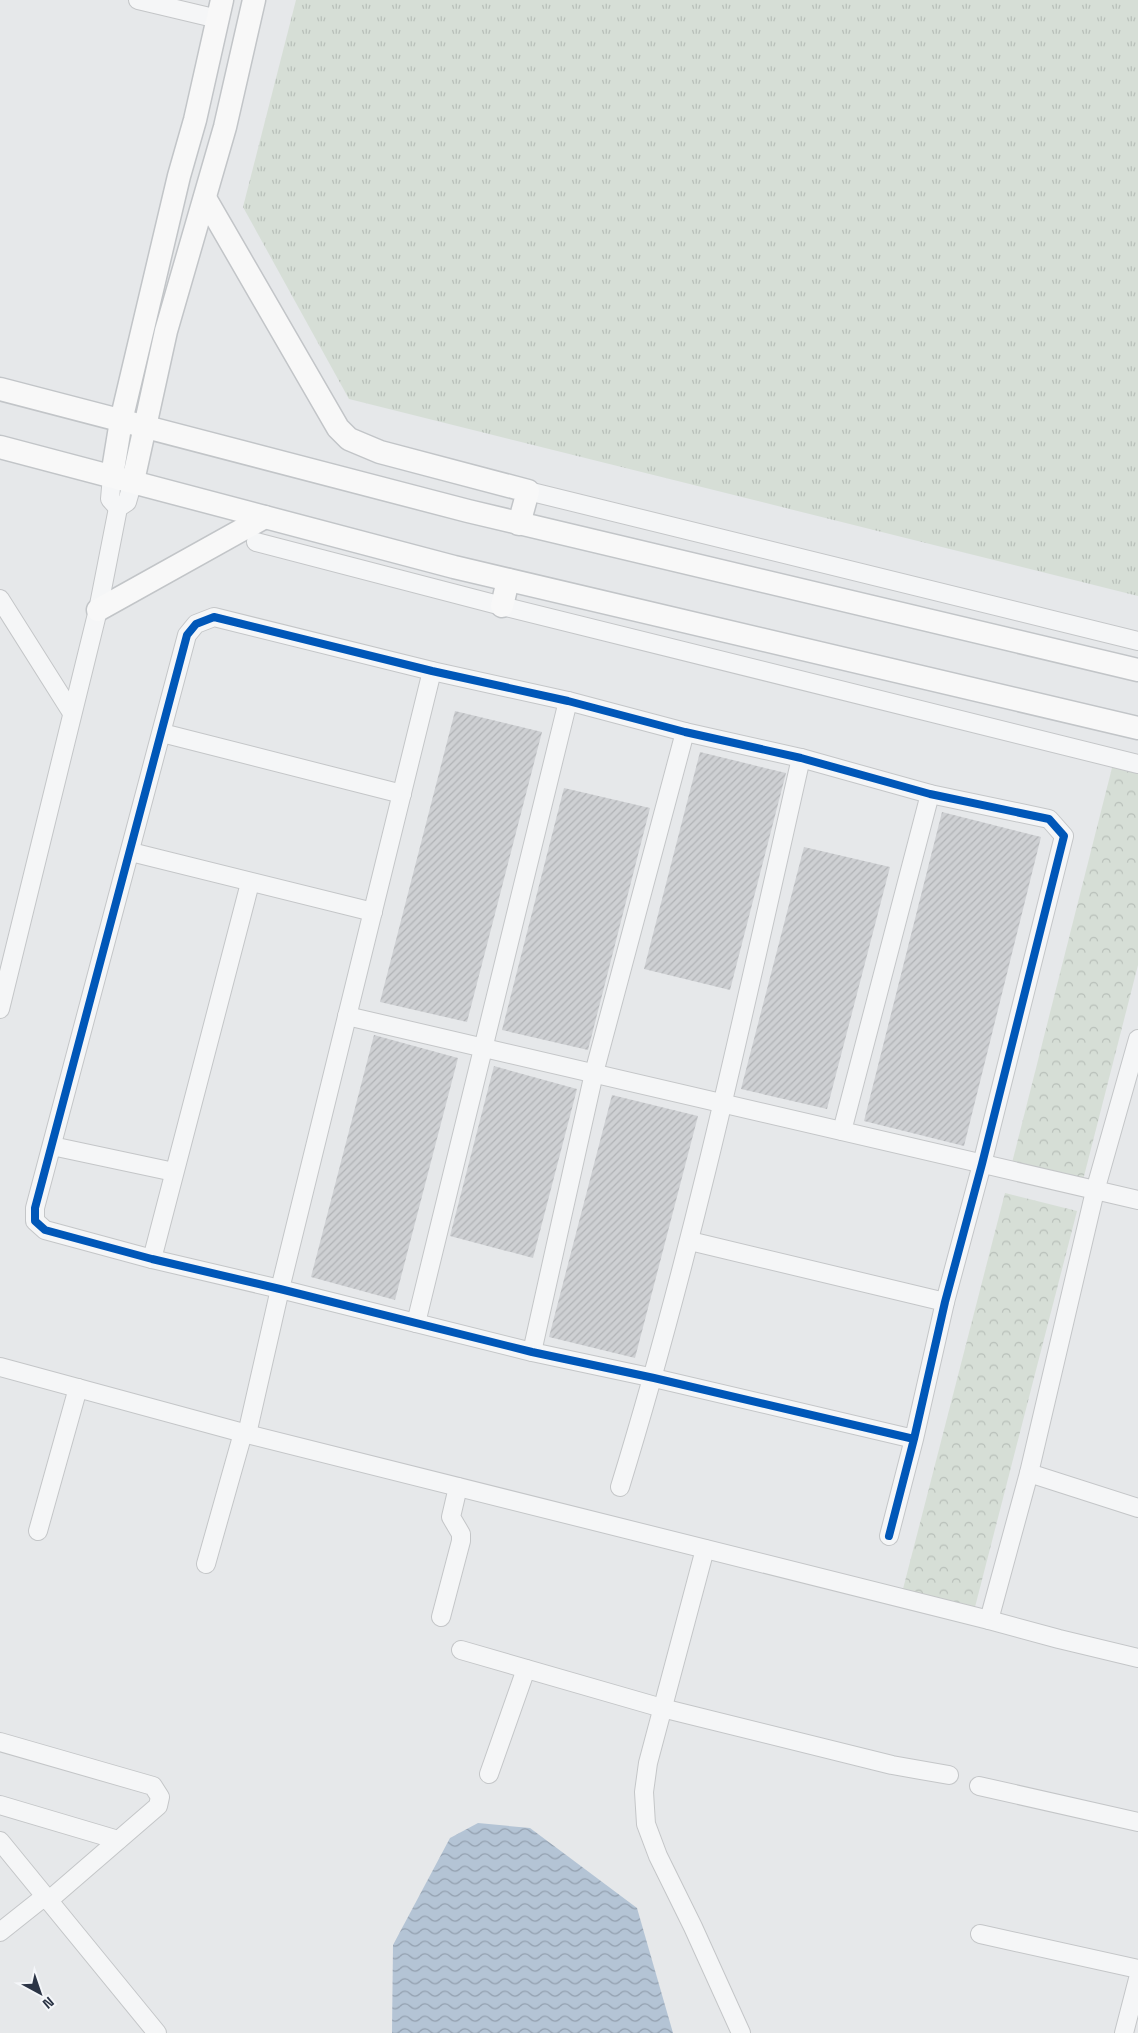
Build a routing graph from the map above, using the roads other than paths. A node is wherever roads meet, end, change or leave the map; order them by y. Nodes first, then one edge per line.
1 (138, 0) edge
2 (254, 0) edge
3 (220, 9) edge
4 (205, 198) junction
5 (0, 389) edge
6 (121, 421) junction
7 (144, 428) junction
8 (0, 447) edge
9 (122, 479) junction
10 (528, 491) junction
11 (265, 517) junction
12 (519, 524) junction
13 (256, 542) dead end
14 (508, 580) junction
15 (0, 599) edge
16 (502, 606) junction
17 (98, 610) junction
18 (1138, 641) edge
19 (1138, 670) edge
20 (432, 671) junction
21 (568, 700) junction
22 (72, 713) junction
23 (1138, 728) edge
24 (685, 732) junction
25 (162, 733) junction
26 (801, 758) junction
27 (1138, 764) edge
28 (402, 794) junction
29 (930, 794) junction
30 (131, 852) junction
31 (250, 883) junction
32 (373, 912) junction
33 (0, 1009) edge
34 (347, 1016) junction
35 (1138, 1039) edge
36 (483, 1047) junction
37 (594, 1073) junction
38 (723, 1104) junction
39 (842, 1132) junction
40 (52, 1146) junction
41 (982, 1164) junction
42 (174, 1172) junction
43 (1095, 1191) junction
44 (1138, 1200) edge
45 (690, 1241) junction
46 (152, 1259) junction
47 (280, 1289) junction
48 (945, 1302) junction
49 (416, 1323) junction
50 (532, 1352) junction
51 (0, 1367) edge
52 (654, 1378) junction
53 (78, 1388) junction
54 (245, 1433) junction
55 (914, 1439) junction
56 (1029, 1473) junction
57 (458, 1487) junction
58 (620, 1487) dead end
59 (1138, 1508) edge
60 (38, 1531) dead end
61 (889, 1536) dead end
62 (705, 1550) junction
63 (206, 1564) dead end
64 (441, 1617) dead end
65 (990, 1620) junction
66 (460, 1650) dead end
67 (1138, 1658) edge
68 (526, 1669) junction
69 (662, 1708) junction
70 (0, 1742) edge
71 (489, 1774) dead end
72 (949, 1775) dead end
73 (979, 1786) dead end
74 (0, 1805) edge
75 (1138, 1822) edge
76 (118, 1840) junction
77 (0, 1841) edge
78 (46, 1899) junction
79 (0, 1932) edge
80 (980, 1934) dead end
81 (1138, 1969) edge
82 (1138, 1979) edge
83 (157, 2033) edge
84 (740, 2033) edge
85 (1124, 2033) edge

1 - 3 street
2 - 4 main road
3 - 6 main road
4 - 7 main road
4 - 10 main road
5 - 6 main road
6 - 7 main road
6 - 9 main road
7 - 9 main road
7 - 12 main road
8 - 9 main road
9 - 11 main road
9 - 17 street
10 - 12 main road
10 - 18 street
11 - 14 main road
11 - 17 main road
12 - 19 main road
13 - 16 street
14 - 16 main road
14 - 23 main road
15 - 22 street
16 - 27 street
17 - 22 street
20 - 21 street
20 - 25 street
20 - 28 street
21 - 24 street
21 - 36 street
22 - 33 street
24 - 26 street
24 - 37 street
25 - 28 street
25 - 30 street
26 - 29 street
26 - 38 street
28 - 32 street
29 - 39 street
29 - 41 street
30 - 31 street
30 - 40 street
31 - 32 street
31 - 42 street
32 - 34 street
34 - 36 street
34 - 47 street
35 - 43 street
36 - 37 street
36 - 49 street
37 - 38 street
37 - 50 street
38 - 39 street
38 - 45 street
39 - 41 street
40 - 42 street
40 - 46 street
41 - 43 street
41 - 48 street
42 - 46 street
43 - 44 street
43 - 56 street
45 - 48 street
45 - 52 street
46 - 47 street
47 - 49 street
47 - 54 street
48 - 55 street
49 - 50 street
50 - 52 street
51 - 53 street
52 - 55 street
52 - 58 street
53 - 54 street
53 - 60 street
54 - 57 street
54 - 63 street
55 - 61 street
56 - 59 street
56 - 65 street
57 - 62 street
57 - 64 street
62 - 65 street
62 - 69 street
65 - 67 street
66 - 68 street
68 - 69 street
68 - 71 street
69 - 72 street
69 - 84 street
70 - 76 street
73 - 75 street
74 - 76 street
76 - 78 street
77 - 78 street
78 - 79 street
78 - 83 street
80 - 81 street
82 - 85 street

